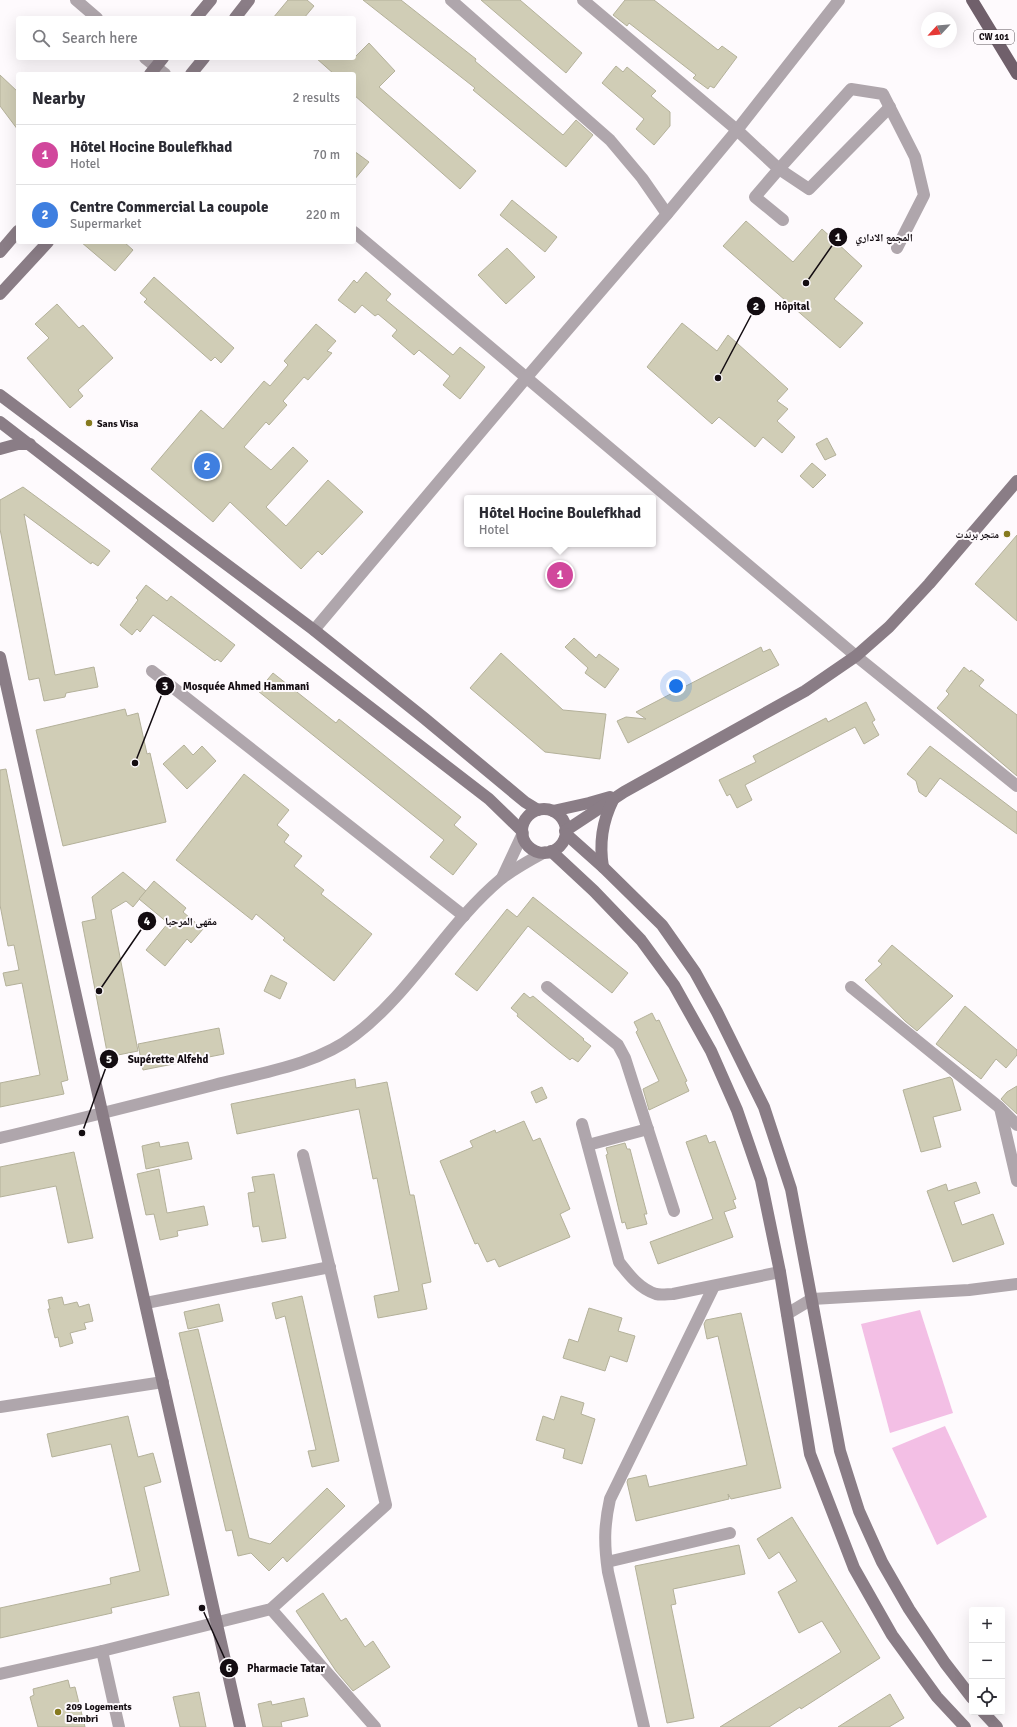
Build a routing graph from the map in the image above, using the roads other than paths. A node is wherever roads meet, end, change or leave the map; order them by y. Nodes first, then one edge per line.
1 (76, 0) edge
2 (211, 0) edge
3 (249, 0) edge
4 (451, 0) edge
5 (583, 0) edge
6 (839, 0) edge
7 (972, 0) edge
8 (96, 16) edge
9 (198, 16) edge
10 (237, 16) edge
11 (148, 60) edge
12 (202, 60) edge
13 (158, 68) edge
14 (193, 72) edge
15 (1017, 74) edge
16 (890, 107) junction
17 (737, 130) junction
18 (779, 169) junction
19 (667, 214) junction
20 (783, 220) dead end
21 (16, 233) edge
22 (356, 234) edge
23 (46, 244) edge
24 (897, 248) dead end
25 (0, 252) edge
26 (0, 294) edge
27 (527, 377) junction
28 (0, 395) edge
29 (0, 422) edge
30 (30, 444) junction
31 (0, 449) edge
32 (1017, 481) edge
33 (314, 630) junction
34 (856, 656) junction
35 (0, 657) edge
36 (152, 671) dead end
37 (1017, 786) edge
38 (624, 792) junction
39 (613, 800) junction
40 (538, 810) junction
41 (553, 811) junction
42 (523, 832) junction
43 (566, 833) junction
44 (548, 852) junction
45 (603, 867) junction
46 (502, 879) junction
47 (464, 916) junction
48 (547, 987) dead end
49 (851, 987) dead end
50 (999, 1107) junction
51 (102, 1114) junction
52 (582, 1124) dead end
53 (1017, 1125) edge
54 (648, 1129) junction
55 (0, 1138) edge
56 (588, 1145) junction
57 (303, 1156) dead end
58 (1017, 1181) edge
59 (674, 1211) dead end
60 (330, 1267) junction
61 (780, 1272) junction
62 (1017, 1284) edge
63 (714, 1286) junction
64 (812, 1299) junction
65 (146, 1303) junction
66 (787, 1314) junction
67 (163, 1382) junction
68 (0, 1407) edge
69 (730, 1533) dead end
70 (607, 1562) junction
71 (271, 1609) junction
72 (216, 1621) junction
73 (102, 1651) junction
74 (0, 1674) edge
75 (969, 1694) edge
76 (986, 1715) edge
77 (119, 1727) edge
78 (240, 1727) edge
79 (375, 1727) edge
80 (644, 1727) edge
81 (965, 1727) edge
82 (997, 1727) edge

1 - 8 street
2 - 9 main road
3 - 10 main road
4 - 19 street
5 - 17 street
6 - 17 street
7 - 15 main road, CW 101
11 - 13 street
12 - 14 main road
16 - 18 street
16 - 18 street
16 - 24 street
17 - 18 street
17 - 19 street
18 - 20 street
19 - 27 street
21 - 25 main road
22 - 27 street
23 - 26 main road
27 - 33 street
27 - 34 street
28 - 33 main road
29 - 30 main road
30 - 31 main road
30 - 42 main road
32 - 34 main road
33 - 40 main road
34 - 37 street
34 - 38 main road
35 - 51 main road
36 - 47 street
38 - 39 main road
38 - 41 main road
39 - 43 main road
39 - 45 main road
40 - 41 main road
40 - 42 main road
41 - 43 main road
42 - 44 main road
42 - 46 street
43 - 44 main road
43 - 45 main road
44 - 46 street
44 - 61 main road
45 - 64 main road
46 - 47 street
47 - 51 street
48 - 54 street
49 - 50 street
50 - 53 street
50 - 58 street
51 - 55 street
51 - 65 main road
52 - 56 street
54 - 56 street
54 - 59 street
56 - 63 street
57 - 60 street
60 - 65 street
60 - 71 street
61 - 63 street
61 - 66 main road
62 - 64 street
63 - 70 street
64 - 66 street
64 - 75 main road
65 - 67 main road
66 - 81 main road
67 - 68 street
67 - 72 main road
69 - 70 street
70 - 80 street
71 - 72 street
71 - 79 street
72 - 73 street
72 - 78 main road
73 - 74 street
73 - 77 street
76 - 82 main road

